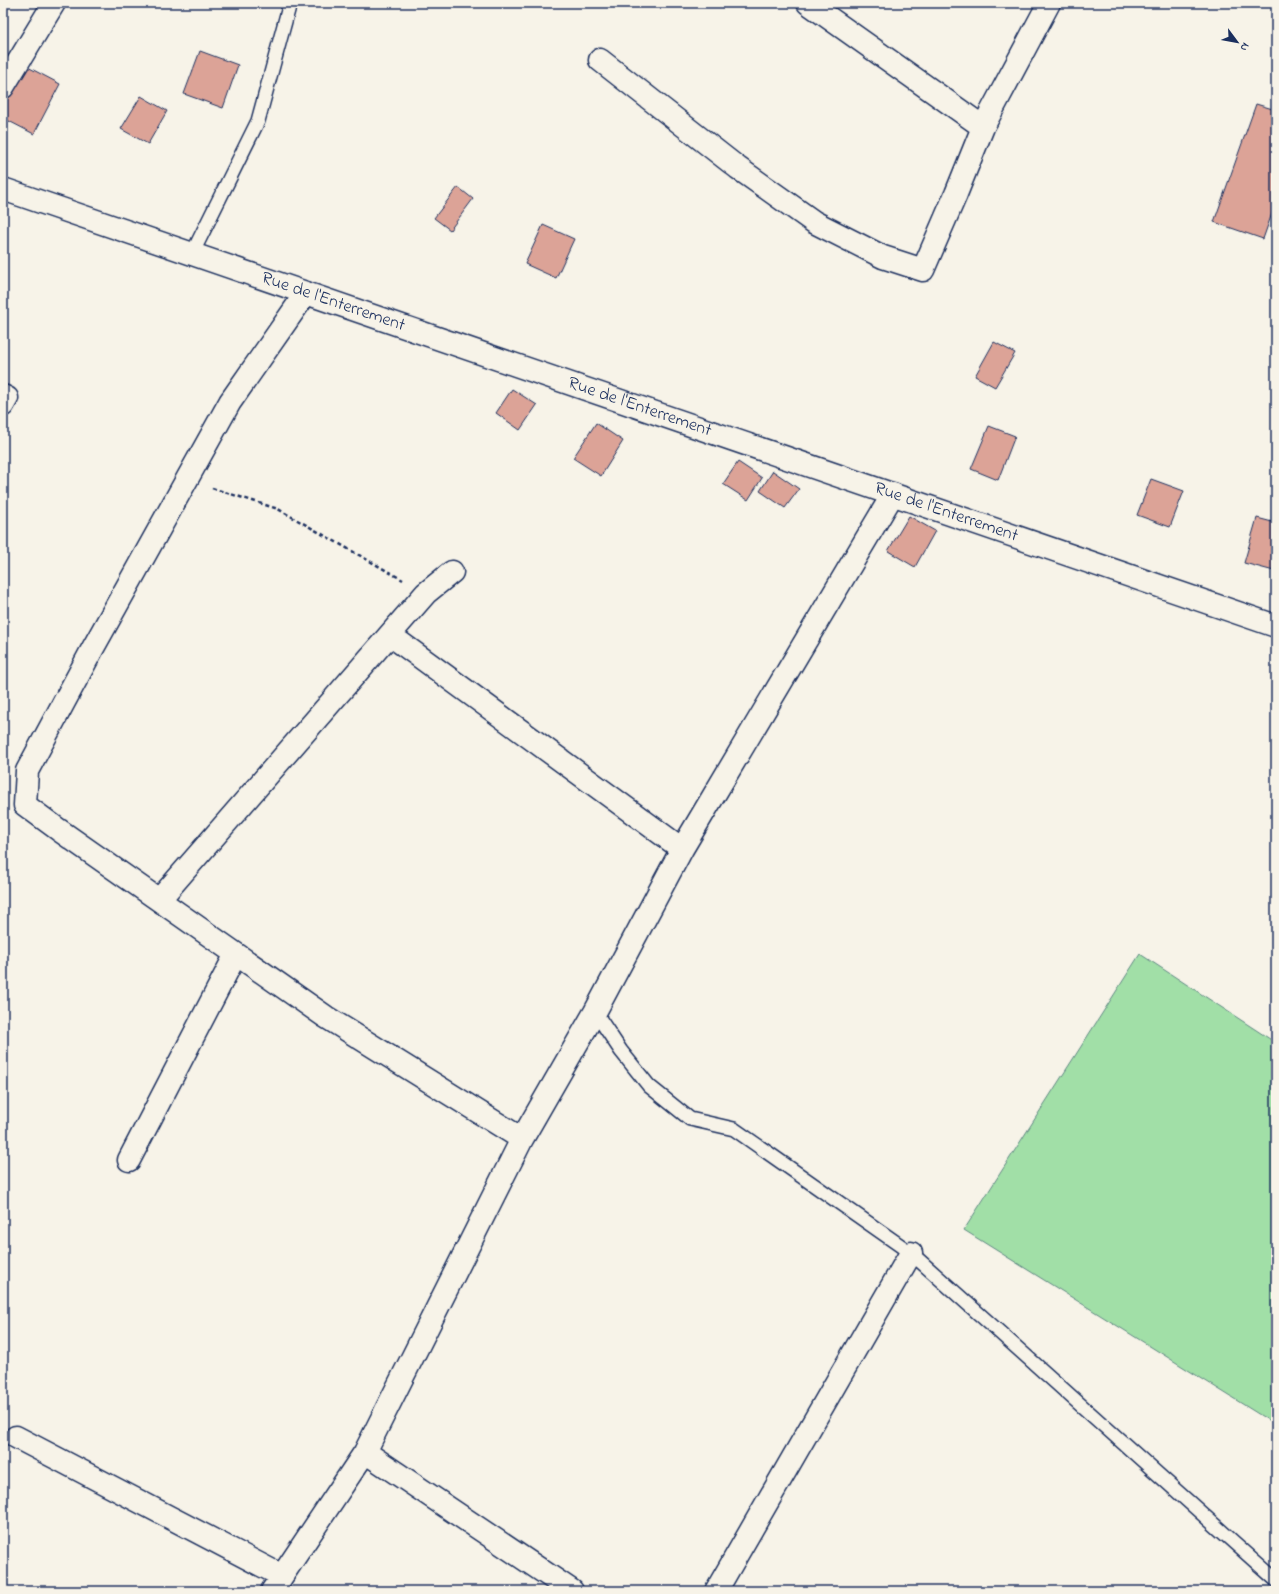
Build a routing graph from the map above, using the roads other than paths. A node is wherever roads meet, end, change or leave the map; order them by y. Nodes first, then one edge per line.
1 (54, 3) edge
2 (290, 3) edge
3 (808, 3) edge
4 (1049, 3) edge
5 (600, 60) dead end
6 (3, 87) edge
7 (982, 127) junction
8 (3, 189) edge
9 (192, 254) junction
10 (306, 293) junction
11 (3, 396) edge
12 (3, 405) edge
13 (893, 494) junction
14 (452, 572) dead end
15 (1276, 626) edge
16 (390, 635) junction
17 (682, 849) junction
18 (159, 900) junction
19 (236, 954) junction
20 (595, 1012) junction
21 (522, 1139) junction
22 (130, 1160) dead end
23 (910, 1253) junction
24 (16, 1437) dead end
25 (365, 1452) junction
26 (1276, 1580) edge
27 (277, 1584) edge
28 (572, 1591) edge
29 (716, 1591) edge

1 - 6 street
2 - 9 lane
3 - 7 street
4 - 7 street
5 - 7 street
8 - 9 street, Rue de l'Enterrement
9 - 10 street, Rue de l'Enterrement
10 - 13 street, Rue de l'Enterrement
10 - 18 street
11 - 12 street
13 - 15 street, Rue de l'Enterrement
13 - 17 street
14 - 16 street
16 - 17 street
16 - 18 street
17 - 20 street
18 - 19 street
19 - 21 street
19 - 22 street
20 - 21 street
20 - 23 lane
21 - 25 street
23 - 26 lane
23 - 29 street
24 - 27 street
25 - 27 street
25 - 28 street

